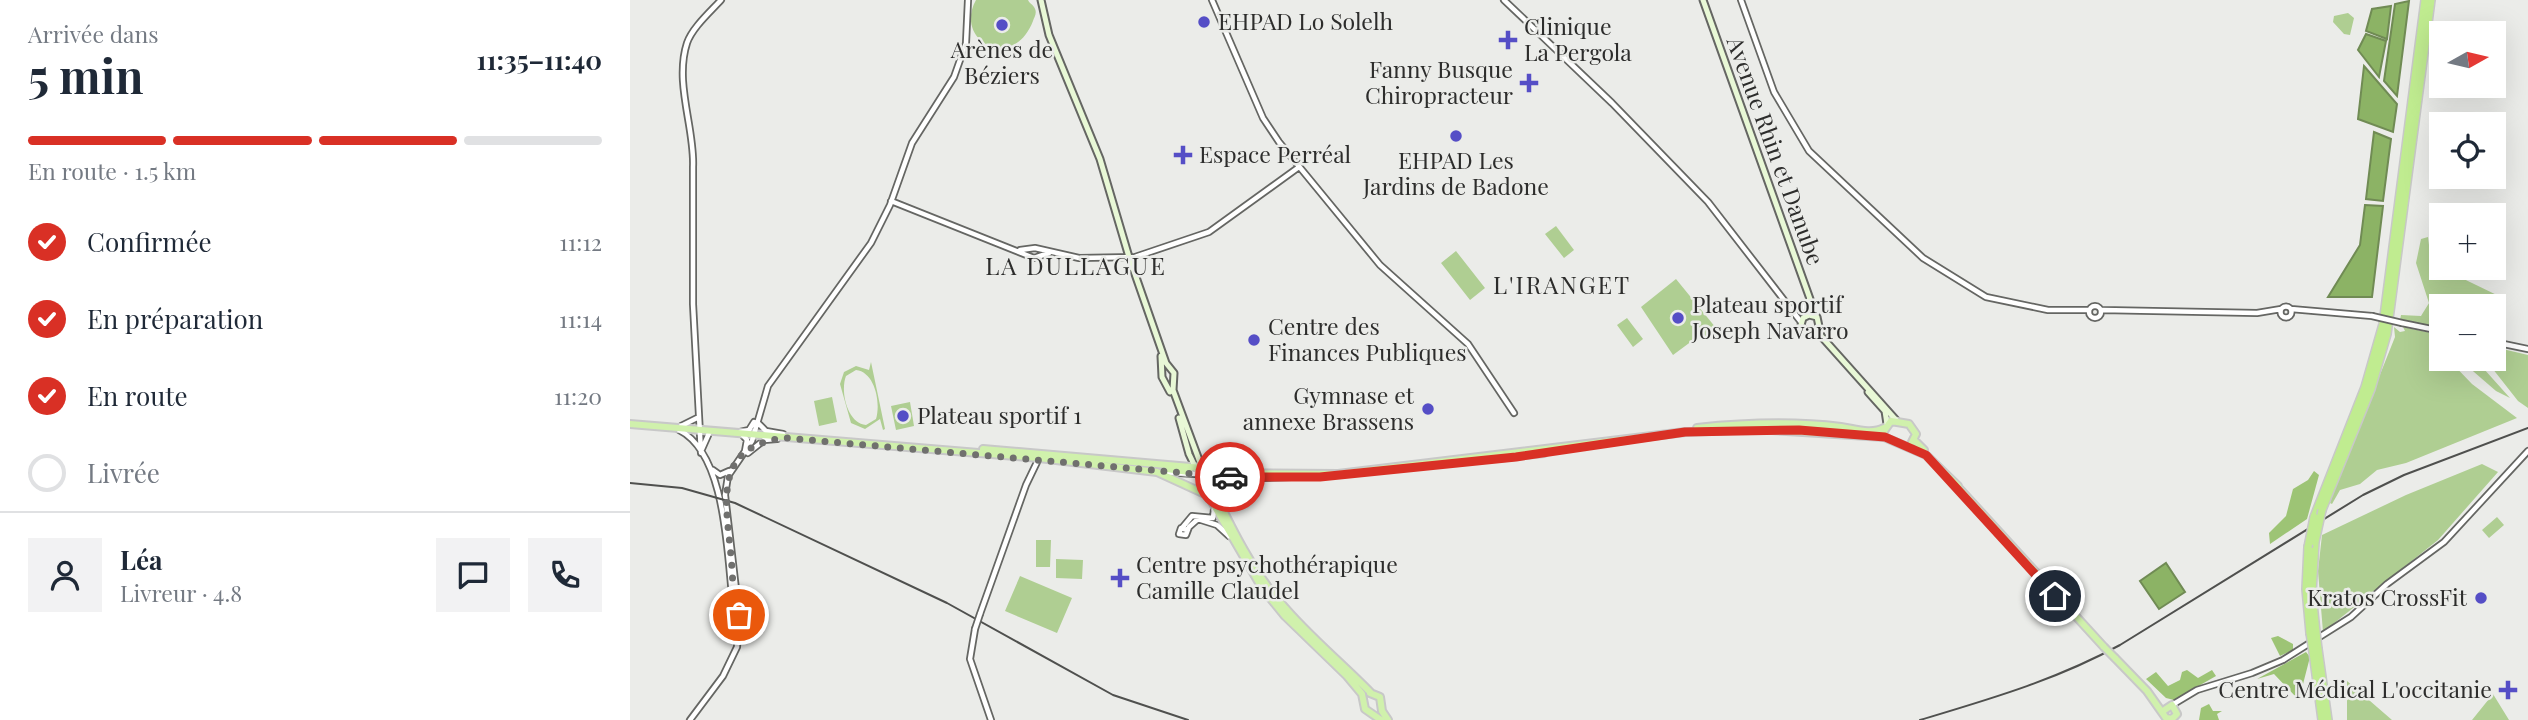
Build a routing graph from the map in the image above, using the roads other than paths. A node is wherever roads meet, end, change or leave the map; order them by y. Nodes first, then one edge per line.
1 (721, 0) edge
2 (968, 0) edge
3 (1041, 0) edge
4 (1212, 0) edge
5 (1504, 0) edge
6 (1703, 0) edge
7 (1741, 0) edge
8 (2425, 0) edge
9 (2431, 0) edge
10 (1299, 167) junction
11 (891, 201) junction
12 (1129, 257) junction
13 (1810, 299) junction
14 (2280, 309) junction
15 (2291, 309) junction
16 (1794, 310) junction
17 (2307, 312) junction
18 (2090, 313) junction
19 (2101, 313) junction
20 (2271, 313) junction
21 (1809, 315) junction
22 (2281, 316) junction
23 (2290, 316) junction
24 (1801, 322) junction
25 (1819, 329) junction
26 (2429, 329) edge
27 (1813, 334) junction
28 (2506, 344) edge
29 (2528, 349) edge
30 (1167, 370) junction
31 (1168, 381) junction
32 (1514, 413) dead end
33 (699, 414) junction
34 (756, 419) junction
35 (1896, 420) junction
36 (630, 424) edge
37 (1782, 424) junction
38 (1816, 425) junction
39 (672, 426) junction
40 (1181, 426) junction
41 (1885, 426) junction
42 (699, 429) junction
43 (1755, 429) junction
44 (711, 430) junction
45 (1799, 430) junction
46 (740, 432) junction
47 (1685, 432) junction
48 (754, 434) junction
49 (784, 436) junction
50 (1885, 437) junction
51 (1914, 440) junction
52 (1906, 445) junction
53 (1578, 446) junction
54 (2528, 451) edge
55 (701, 453) junction
56 (744, 455) junction
57 (1041, 455) junction
58 (1025, 457) junction
59 (1491, 457) junction
60 (1077, 459) junction
61 (1050, 460) junction
62 (1182, 466) junction
63 (709, 468) junction
64 (733, 468) junction
65 (1032, 469) junction
66 (1196, 469) junction
67 (1157, 472) junction
68 (1207, 475) junction
69 (1324, 475) junction
70 (1228, 477) junction
71 (1958, 486) junction
72 (1212, 501) junction
73 (1226, 515) junction
74 (1234, 542) junction
75 (2311, 545) junction
76 (734, 612) junction
77 (2316, 650) junction
78 (1371, 693) junction
79 (1363, 699) junction
80 (1381, 705) junction
81 (1370, 712) junction
82 (2172, 713) edge
83 (690, 720) edge
84 (991, 720) edge
85 (1381, 720) edge
86 (1388, 720) edge
87 (2320, 720) edge
88 (2330, 720) edge

1 - 33 street
2 - 11 street
3 - 12 main road
4 - 10 street
5 - 16 street
6 - 13 main road, Avenue Rhin et Danube
7 - 18 street
8 - 75 highway, bridge
9 - 75 highway, bridge
10 - 12 street
10 - 32 street
11 - 12 street
11 - 34 street
12 - 30 main road
13 - 16 street
13 - 21 main road, Avenue Rhin et Danube
14 - 15 street
14 - 20 street
14 - 22 street
15 - 17 street
15 - 23 street
16 - 21 street
16 - 24 street
17 - 23 street
17 - 26 street, bridge
18 - 19 street
18 - 19 street
19 - 20 street
20 - 22 street
21 - 24 main road
21 - 25 main road
22 - 23 street
24 - 27 main road
25 - 27 main road
25 - 35 main road
27 - 41 main road
28 - 29 street
30 - 31 main road
30 - 31 main road
31 - 40 main road
31 - 66 main road
33 - 39 street
33 - 42 street
33 - 44 street
34 - 46 street
34 - 48 street
34 - 49 street
35 - 41 main road
35 - 51 main road
36 - 39 main road
37 - 38 main road
37 - 43 main road
37 - 47 main road
38 - 41 main road
38 - 45 main road
39 - 42 main road
39 - 55 street
40 - 62 street
40 - 66 main road
41 - 50 main road
42 - 44 main road
42 - 55 street
43 - 45 main road
43 - 47 main road
44 - 46 main road
44 - 55 street
45 - 50 main road
46 - 48 main road
46 - 56 street
47 - 53 main road
48 - 49 main road
48 - 56 street
49 - 56 street
49 - 57 main road
49 - 58 main road
50 - 52 main road
51 - 52 main road
51 - 71 main road
52 - 71 main road
53 - 59 main road
53 - 59 main road
54 - 82 street
55 - 63 street
56 - 64 street
57 - 58 main road
57 - 60 main road
57 - 61 main road
57 - 65 street
58 - 65 street
59 - 69 main road
60 - 61 main road
60 - 62 main road
60 - 66 main road
60 - 67 main road
61 - 65 street
62 - 66 main road
63 - 64 street
63 - 76 street
64 - 76 street
65 - 84 street, bridge
66 - 68 main road
66 - 69 street
67 - 68 street
67 - 72 main road
68 - 69 main road
68 - 70 street
68 - 72 main road
68 - 73 main road
69 - 70 street
70 - 73 street
71 - 82 main road, bridge
72 - 74 main road
72 - 74 street
73 - 78 main road
74 - 79 main road
75 - 77 highway, bridge
76 - 83 street
77 - 87 highway
77 - 88 highway
78 - 79 main road
78 - 80 main road
79 - 81 main road
80 - 81 main road
80 - 86 main road
81 - 85 main road

